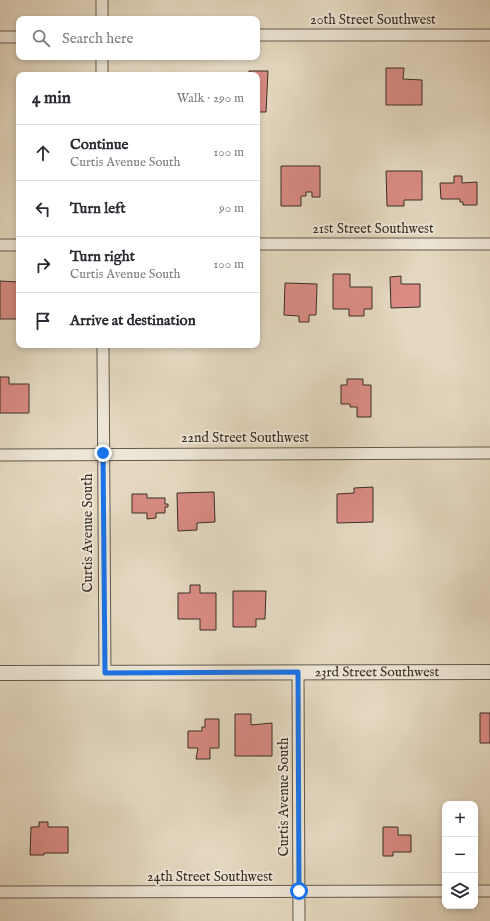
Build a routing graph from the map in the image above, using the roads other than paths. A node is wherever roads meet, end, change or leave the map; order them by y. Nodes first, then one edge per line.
1 (102, 0) edge
2 (102, 16) edge
3 (260, 35) edge
4 (490, 35) edge
5 (0, 37) edge
6 (16, 37) edge
7 (102, 60) edge
8 (102, 72) edge
9 (260, 244) edge
10 (490, 244) edge
11 (0, 245) edge
12 (16, 245) edge
13 (103, 348) edge
14 (490, 452) edge
15 (103, 453) junction
16 (0, 455) edge
17 (298, 672) junction
18 (490, 672) edge
19 (0, 673) edge
20 (105, 673) junction
21 (299, 891) junction
22 (442, 891) edge
23 (478, 891) edge
24 (490, 891) edge
25 (0, 892) edge
26 (299, 921) edge

1 - 2 street
3 - 4 street, 20th Street Southwest
5 - 6 street
7 - 8 street
9 - 10 street, 21st Street Southwest
11 - 12 street
13 - 15 street, Curtis Avenue South
14 - 15 street, 22nd Street Southwest
15 - 16 street, 22nd Street Southwest
15 - 20 street, Curtis Avenue South
17 - 18 street, 23rd Street Southwest
17 - 20 street, 23rd Street Southwest
17 - 21 street, Curtis Avenue South
19 - 20 street, 23rd Street Southwest
21 - 22 street, 24th Street Southwest
21 - 25 street, 24th Street Southwest
21 - 26 street, Curtis Avenue South
23 - 24 street

